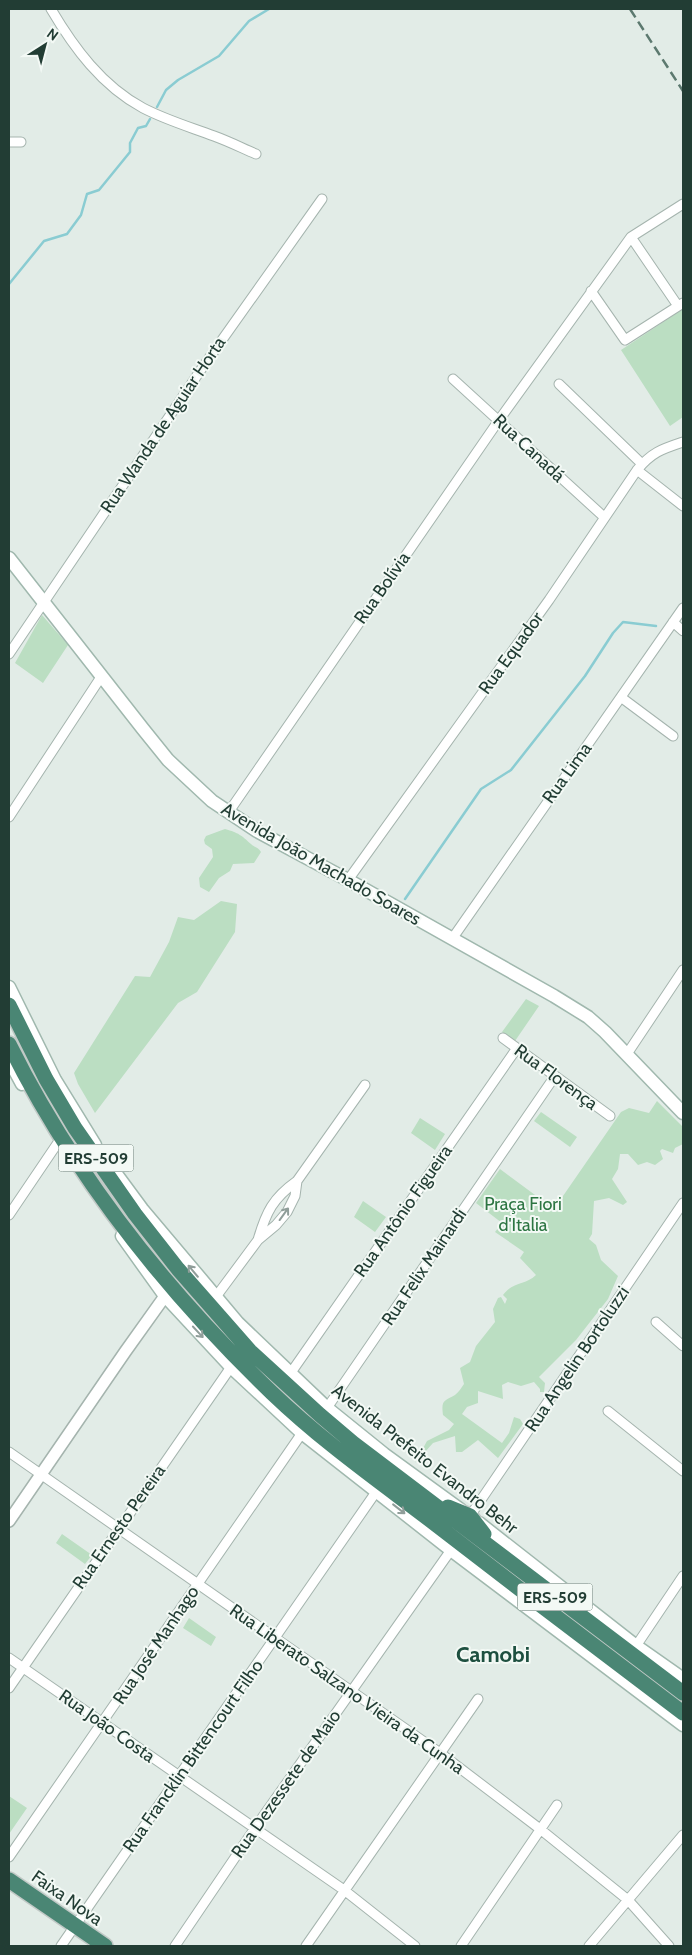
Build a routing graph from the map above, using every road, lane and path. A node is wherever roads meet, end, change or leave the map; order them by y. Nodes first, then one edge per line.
1 (51, 9) edge
2 (9, 142) edge
3 (21, 142) dead end
4 (256, 154) dead end
5 (322, 199) dead end
6 (683, 204) edge
7 (632, 237) junction
8 (591, 291) junction
9 (681, 305) edge
10 (453, 380) dead end
11 (559, 384) dead end
12 (499, 420) junction
13 (683, 442) edge
14 (639, 467) junction
15 (683, 506) edge
16 (604, 518) junction
17 (9, 558) edge
18 (42, 602) junction
19 (683, 608) edge
20 (673, 622) junction
21 (683, 631) edge
22 (9, 654) edge
23 (101, 677) junction
24 (622, 698) junction
25 (673, 736) dead end
26 (228, 812) junction
27 (9, 817) edge
28 (348, 880) junction
29 (452, 939) junction
30 (683, 970) edge
31 (9, 987) edge
32 (9, 1005) edge
33 (503, 1038) dead end
34 (9, 1044) edge
35 (517, 1048) junction
36 (627, 1054) junction
37 (14, 1063) edge
38 (555, 1076) junction
39 (50, 1078) junction
40 (365, 1085) dead end
41 (683, 1113) edge
42 (610, 1116) dead end
43 (57, 1144) junction
44 (89, 1180) junction
45 (297, 1180) junction
46 (683, 1202) edge
47 (9, 1216) edge
48 (118, 1229) junction
49 (258, 1240) junction
50 (172, 1295) junction
51 (209, 1298) junction
52 (656, 1322) dead end
53 (683, 1346) edge
54 (250, 1351) junction
55 (231, 1367) junction
56 (290, 1374) junction
57 (273, 1394) junction
58 (323, 1411) junction
59 (608, 1411) dead end
60 (302, 1433) junction
61 (9, 1452) edge
62 (683, 1471) edge
63 (40, 1474) junction
64 (376, 1492) junction
65 (427, 1498) junction
66 (470, 1516) junction
67 (9, 1521) edge
68 (118, 1528) junction
69 (451, 1550) junction
70 (500, 1553) junction
71 (683, 1576) edge
72 (197, 1584) junction
73 (560, 1620) junction
74 (275, 1638) junction
75 (570, 1639) junction
76 (597, 1649) junction
77 (632, 1649) junction
78 (9, 1658) edge
79 (22, 1668) junction
80 (663, 1678) junction
81 (683, 1679) edge
82 (683, 1684) edge
83 (9, 1688) edge
84 (351, 1691) junction
85 (683, 1693) edge
86 (478, 1699) dead end
87 (683, 1713) edge
88 (102, 1723) junction
89 (683, 1725) edge
90 (440, 1753) junction
91 (179, 1776) junction
92 (557, 1805) dead end
93 (255, 1828) junction
94 (540, 1829) junction
95 (683, 1835) edge
96 (9, 1857) edge
97 (9, 1880) edge
98 (344, 1890) junction
99 (628, 1900) junction
100 (75, 1926) junction
101 (61, 1946) edge
102 (104, 1946) edge
103 (175, 1946) edge
104 (306, 1946) edge
105 (415, 1946) edge
106 (461, 1946) edge
107 (589, 1946) edge
108 (669, 1946) edge

1 - 4 street
2 - 3 street
5 - 18 street, Rua Wanda de Aguiar Horta
6 - 7 street, Rua Bolívia
7 - 8 street, Rua Bolívia
7 - 9 street
8 - 9 street
8 - 12 street, Rua Bolívia
10 - 12 street, Rua Canadá
11 - 14 street
12 - 16 street, Rua Canadá
12 - 26 street, Rua Bolívia
13 - 14 street, Rua Equador
14 - 15 street
14 - 16 street, Rua Equador
16 - 28 street, Rua Equador
17 - 18 main road, Avenida João Machado Soares
18 - 22 street, Rua Wanda de Aguiar Horta
18 - 23 main road, Avenida João Machado Soares
19 - 20 street, Rua Lima
20 - 21 street
20 - 24 street, Rua Lima
23 - 26 main road, Avenida João Machado Soares
23 - 27 street
24 - 25 street
24 - 29 street, Rua Lima
26 - 28 main road, Avenida João Machado Soares
28 - 29 main road, Avenida João Machado Soares
29 - 36 main road, Avenida João Machado Soares
30 - 36 street
31 - 39 main road, Avenida Prefeito Evandro Behr / ERS-509
32 - 39 highway, Avenida Prefeito Evandro Behr / ERS-509
33 - 35 street, Rua Florença
34 - 37 highway, ERS-509
35 - 38 street, Rua Florença
35 - 56 street, Rua Antônio Figueira
36 - 41 main road, Avenida João Machado Soares
37 - 39 highway
37 - 43 main road, ERS-509
37 - 44 highway, ERS-509
38 - 42 street, Rua Florença
38 - 58 street, Rua Felix Mainardi
51 -> 39 highway, Avenida Prefeito Evandro Behr / ERS-509
40 - 45 street
43 - 47 street
43 - 48 main road, ERS-509
44 - 48 highway, ERS-509
44 - 50 highway, ERS-509
45 - 49 street
49 -> 45 street
46 - 66 street, Rua Angelin Bortoluzzi
48 - 50 main road, ERS-509
49 - 51 street
50 - 51 highway
50 -> 55 main road, ERS-509
50 - 57 highway, ERS-509
50 - 63 street
51 - 54 highway, Avenida Prefeito Evandro Behr / ERS-509
51 - 56 main road, Avenida Prefeito Evandro Behr / ERS-509
52 - 53 street
54 - 56 highway, ERS-509
54 - 58 highway, Avenida Prefeito Evandro Behr / ERS-509
55 - 57 highway, ERS-509
55 - 60 main road, ERS-509
55 - 68 street, Rua Ernesto Pereira
56 - 58 highway, ERS-509
57 - 73 highway, ERS-509
58 - 65 highway, Avenida Prefeito Evandro Behr / ERS-509
58 - 66 main road, Avenida Prefeito Evandro Behr / ERS-509
59 - 62 street
60 - 64 main road, ERS-509
60 - 72 street, Rua José Manhago
61 - 63 street, Rua Liberato Salzano Vieira da Cunha
63 - 67 street
63 - 68 street, Rua Liberato Salzano Vieira da Cunha
64 -> 69 main road, ERS-509
64 - 74 street, Rua Francklin Bittencourt Filho
65 - 66 highway, ERS-509
65 - 70 highway, Avenida Prefeito Evandro Behr / ERS-509
66 - 70 highway, ERS-509
66 - 77 main road, Avenida Prefeito Evandro Behr / ERS-509
68 - 72 street, Rua Liberato Salzano Vieira da Cunha
68 - 79 street, Rua Ernesto Pereira
69 - 75 main road, ERS-509
69 - 84 street, Rua Dezessete de Maio
70 - 77 highway, Avenida Prefeito Evandro Behr / ERS-509
71 - 77 street
72 - 74 street, Rua Liberato Salzano Vieira da Cunha
72 - 88 street, Rua José Manhago
73 - 75 highway, ERS-509
73 - 76 highway, ERS-509
74 - 84 street, Rua Liberato Salzano Vieira da Cunha
74 - 91 street, Rua Francklin Bittencourt Filho
75 - 76 highway, ERS-509
75 - 89 main road, ERS-509
76 - 77 highway, ERS-509
76 - 87 highway, ERS-509
77 - 80 highway, Avenida Prefeito Evandro Behr / ERS-509
77 - 81 main road, Avenida Prefeito Evandro Behr / ERS-509
78 - 79 street, Rua João Costa
79 - 83 street, Rua Ernesto Pereira
79 - 88 street, Rua João Costa
80 - 82 highway, ERS-509
80 - 85 highway, Avenida Prefeito Evandro Behr / ERS-509
84 - 90 street, Rua Liberato Salzano Vieira da Cunha
84 - 93 street, Rua Dezessete de Maio
86 - 90 street
88 - 91 street, Rua João Costa
88 - 96 street, Rua José Manhago
90 - 94 street, Rua Liberato Salzano Vieira da Cunha
90 - 98 street
91 - 93 street, Rua João Costa
91 - 100 street, Rua Francklin Bittencourt Filho
92 - 94 street
93 - 98 street, Rua João Costa
93 - 103 street, Rua Dezessete de Maio
94 - 99 street, Rua Liberato Salzano Vieira da Cunha
94 - 106 street
95 - 99 street
97 - 100 highway, Faixa Nova
98 - 104 street
98 - 105 street, Rua João Costa
99 - 107 street
99 - 108 street, Rua Liberato Salzano Vieira da Cunha
100 - 101 street, Rua Francklin Bittencourt Filho
100 - 102 highway, Faixa Nova

